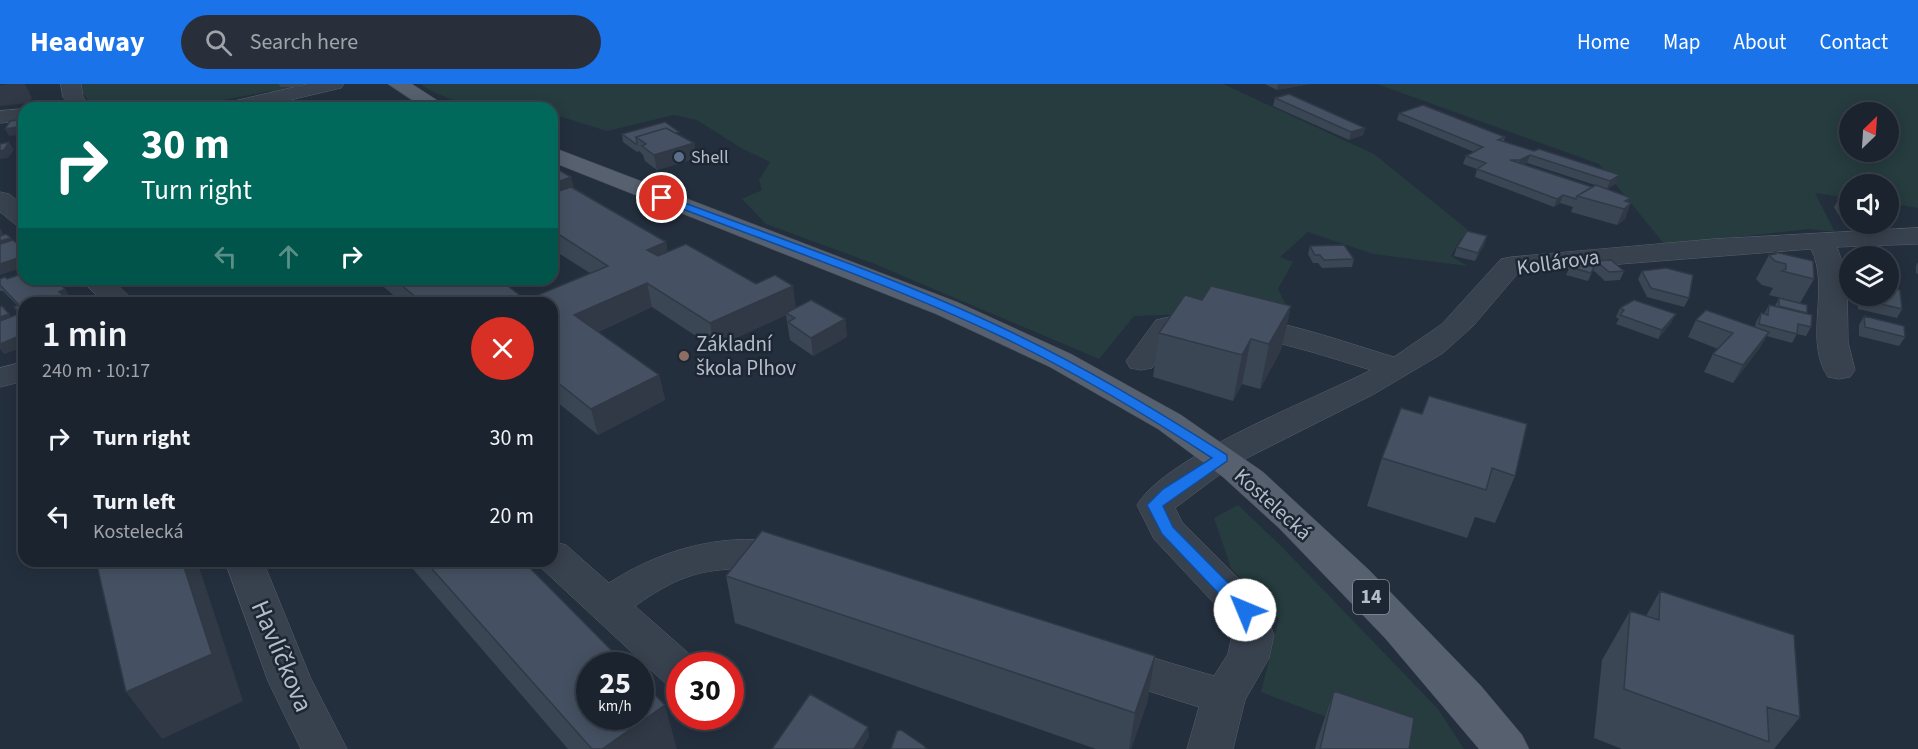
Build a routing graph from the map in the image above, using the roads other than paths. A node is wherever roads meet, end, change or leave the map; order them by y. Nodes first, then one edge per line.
1 (71, 84) edge
2 (334, 84) edge
3 (398, 84) edge
4 (77, 102) edge
5 (255, 102) edge
6 (429, 102) edge
7 (18, 116) edge
8 (0, 117) edge
9 (558, 156) edge
10 (0, 199) edge
11 (18, 214) edge
12 (1918, 236) edge
13 (1819, 240) junction
14 (101, 285) edge
15 (115, 297) edge
16 (1142, 361) dead end
17 (1397, 368) junction
18 (1839, 370) dead end
19 (18, 373) edge
20 (0, 378) edge
21 (1222, 458) junction
22 (558, 560) edge
23 (246, 567) edge
24 (825, 569) edge
25 (607, 604) junction
26 (1072, 650) edge
27 (666, 658) edge
28 (1224, 697) junction
29 (324, 749) edge
30 (1210, 749) edge
31 (1506, 749) edge

1 - 4 street
2 - 5 street
3 - 6 main road
7 - 8 street
9 - 21 main road, Kostelecká / 14
10 - 11 street
12 - 13 street, Kollárova
13 - 17 street, Kollárova
13 - 18 street
14 - 15 street
16 - 17 street
17 - 21 street, Kollárova
19 - 20 street
21 - 28 street, Kollárova
21 - 31 main road, Kostelecká / 14
22 - 25 street
23 - 29 street, Havlíčkova
24 - 25 street
25 - 27 street
26 - 28 street
28 - 30 street

